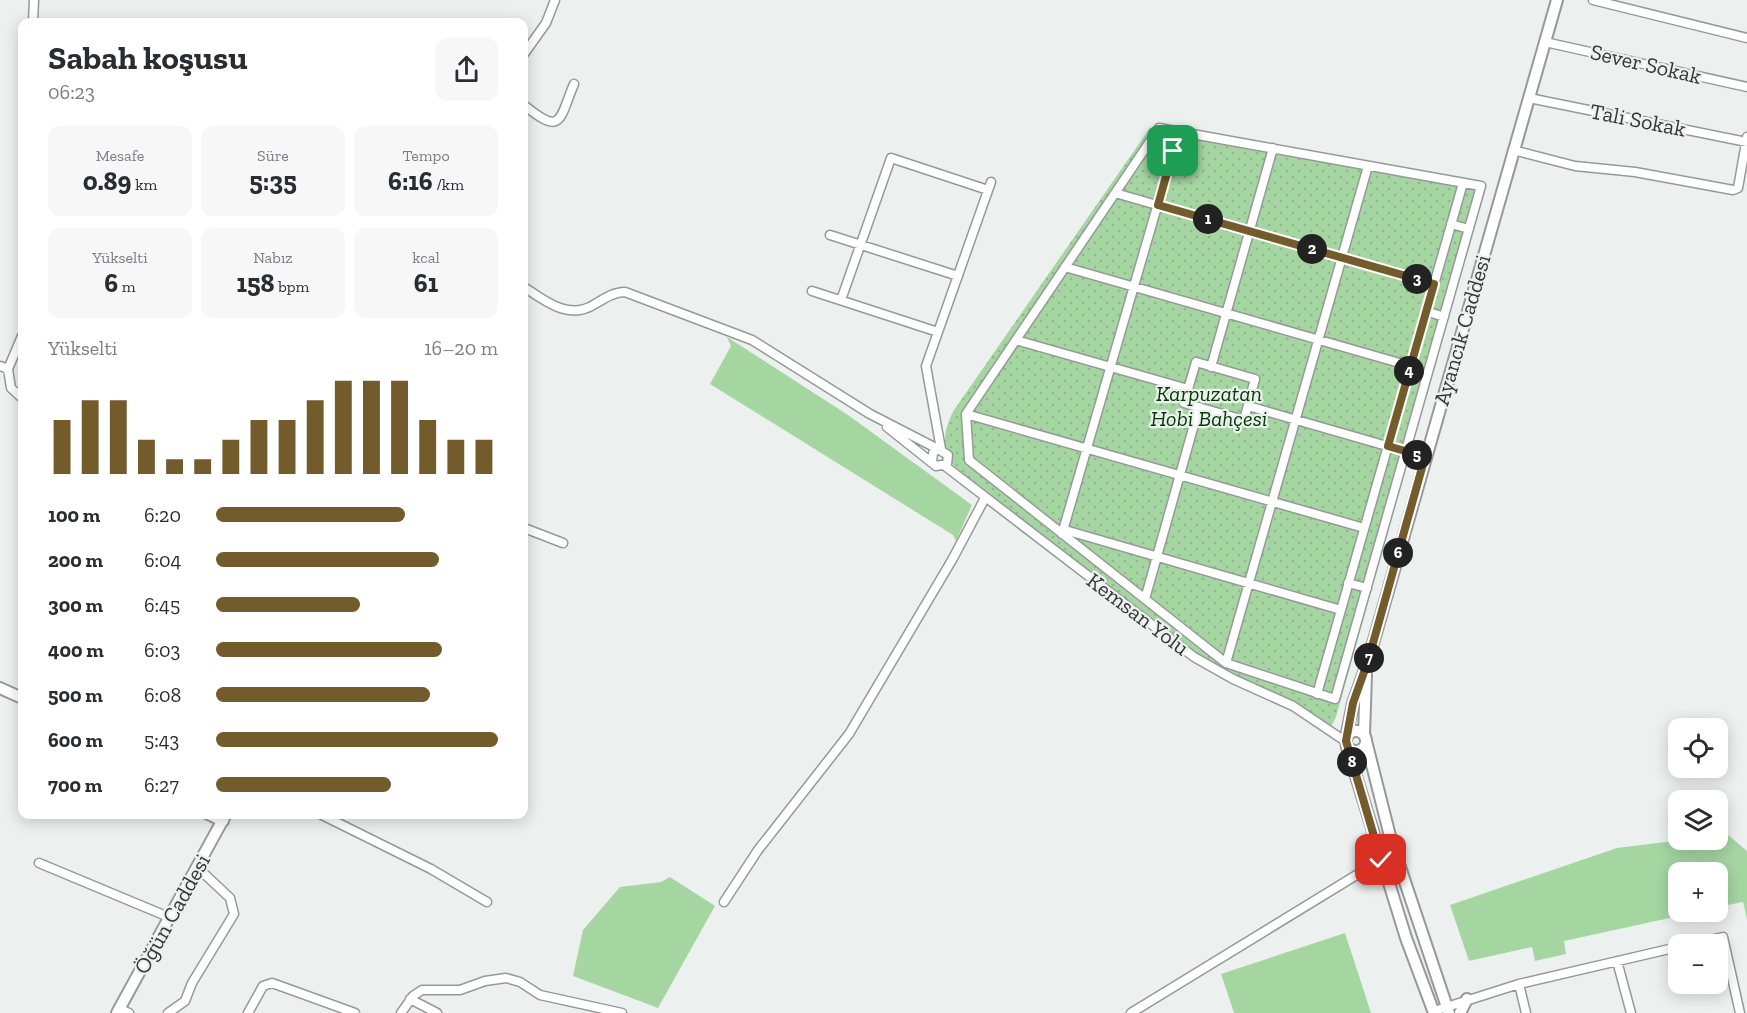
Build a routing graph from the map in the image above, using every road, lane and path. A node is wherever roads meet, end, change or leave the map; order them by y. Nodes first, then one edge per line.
1 (34, 0) edge
2 (555, 0) edge
3 (1557, 0) edge
4 (1593, 0) edge
5 (33, 18) edge
6 (1747, 38) edge
7 (1545, 42) junction
8 (528, 48) edge
9 (574, 84) dead end
10 (1747, 87) edge
11 (1528, 98) junction
12 (528, 108) edge
13 (1179, 131) junction
14 (1747, 140) edge
15 (1273, 148) junction
16 (1513, 150) junction
17 (1368, 166) junction
18 (1462, 183) junction
19 (1115, 193) junction
20 (1158, 205) junction
21 (1451, 224) junction
22 (1469, 229) junction
23 (1250, 231) junction
24 (830, 235) dead end
25 (860, 244) junction
26 (1341, 258) junction
27 (1065, 267) junction
28 (958, 276) junction
29 (1434, 284) junction
30 (1134, 287) junction
31 (528, 289) edge
32 (812, 291) dead end
33 (841, 300) junction
34 (1426, 312) junction
35 (1226, 313) junction
36 (1444, 317) junction
37 (938, 332) junction
38 (1318, 339) junction
39 (1016, 340) junction
40 (18, 343) edge
41 (1410, 366) junction
42 (4, 367) edge
43 (1112, 367) junction
44 (1211, 367) junction
45 (1188, 389) junction
46 (18, 394) edge
47 (1248, 406) junction
48 (1199, 407) junction
49 (870, 414) junction
50 (966, 414) junction
51 (1295, 420) junction
52 (1388, 446) junction
53 (939, 449) junction
54 (1088, 449) junction
55 (1406, 451) junction
56 (1425, 457) junction
57 (932, 462) junction
58 (945, 466) junction
59 (1180, 475) junction
60 (985, 498) junction
61 (1272, 501) junction
62 (1364, 528) junction
63 (528, 530) edge
64 (1063, 532) junction
65 (563, 543) dead end
66 (1157, 557) junction
67 (1249, 583) junction
68 (1348, 583) junction
69 (1366, 588) junction
70 (1145, 599) junction
71 (1341, 610) junction
72 (1368, 661) junction
73 (1226, 663) junction
74 (0, 688) edge
75 (1317, 694) junction
76 (18, 696) edge
77 (1365, 738) junction
78 (1346, 742) junction
79 (223, 819) edge
80 (330, 819) edge
81 (1381, 860) junction
82 (39, 863) dead end
83 (198, 868) junction
84 (487, 902) dead end
85 (723, 902) dead end
86 (171, 918) junction
87 (1668, 949) edge
88 (1728, 959) edge
89 (1617, 961) junction
90 (1519, 984) junction
91 (410, 999) junction
92 (1467, 999) junction
93 (1448, 1009) edge
94 (122, 1011) edge
95 (1434, 1012) edge
96 (168, 1013) edge
97 (248, 1013) edge
98 (355, 1013) edge
99 (401, 1013) edge
100 (437, 1013) edge
101 (622, 1013) edge
102 (1131, 1013) edge
103 (1460, 1013) edge
104 (1526, 1013) edge
105 (1631, 1013) edge
106 (1740, 1013) edge

1 - 5 street
2 - 8 street
3 - 7 street, Ayancık Caddesi
4 - 6 street
7 - 10 street, Sever Sokak
7 - 11 street, Ayancık Caddesi
9 - 12 street
11 - 14 street, Tali Sokak
11 - 16 street, Ayancık Caddesi
13 - 15 street
13 - 19 street
13 - 20 street
14 - 16 street
15 - 17 street
15 - 23 street
16 - 56 street, Ayancık Caddesi
17 - 18 street
17 - 26 street
18 - 21 street
18 - 22 street
19 - 20 street
19 - 27 street
20 - 23 street
20 - 30 street
21 - 22 street
21 - 29 street
22 - 36 street
23 - 26 street
23 - 35 street
24 - 25 street
25 - 28 street
25 - 28 street
25 - 33 street
26 - 29 street
26 - 38 street
27 - 30 street
27 - 39 street
28 - 37 street
29 - 34 street
30 - 35 street
30 - 43 street
31 - 49 street
32 - 33 street
33 - 37 street
34 - 36 street
34 - 41 street
35 - 38 street
35 - 44 street
36 - 55 street
37 - 53 street
38 - 41 street
38 - 51 street
39 - 43 street
39 - 50 street
40 - 42 street
41 - 52 street
42 - 46 street
43 - 45 street
43 - 54 street
44 - 45 street
44 - 47 street
45 - 48 street
47 - 48 street
47 - 51 street
48 - 59 street
49 - 53 street
49 - 57 street
50 - 54 street
50 - 64 street
51 - 52 street
51 - 61 street
52 - 55 street
52 - 62 street
53 - 57 street
53 - 58 street
54 - 59 street
54 - 64 street
55 - 56 street
55 - 69 street
56 - 72 street, Ayancık Caddesi
57 - 58 street
58 - 60 street, Kemsan Yolu
59 - 61 street
59 - 66 street
60 - 78 street, Kemsan Yolu
60 - 85 street
61 - 62 street
61 - 67 street
62 - 68 street
63 - 65 street
64 - 66 street
64 - 70 street
66 - 67 street
66 - 70 street
67 - 71 street
67 - 73 street
68 - 69 street
68 - 71 street
69 - 75 street
70 - 73 street
71 - 75 street
72 - 77 street, Ayancık Caddesi
72 - 78 street, Ayancık Caddesi
73 - 75 street
74 - 76 street
77 - 78 street
77 - 78 street
77 - 93 street, Ayancık Caddesi
78 - 81 street, Ayancık Caddesi
79 - 83 street, Öğün Caddesi
80 - 84 street
81 - 95 street, Ayancık Caddesi
81 - 102 street
82 - 86 street
83 - 86 street, Öğün Caddesi
83 - 96 street
86 - 94 street, Öğün Caddesi
87 - 89 street
88 - 106 street
89 - 90 street
89 - 105 street
90 - 92 street
90 - 104 street
91 - 99 street
91 - 100 street
91 - 101 street
92 - 93 street
92 - 103 street
93 - 95 street
97 - 98 street

